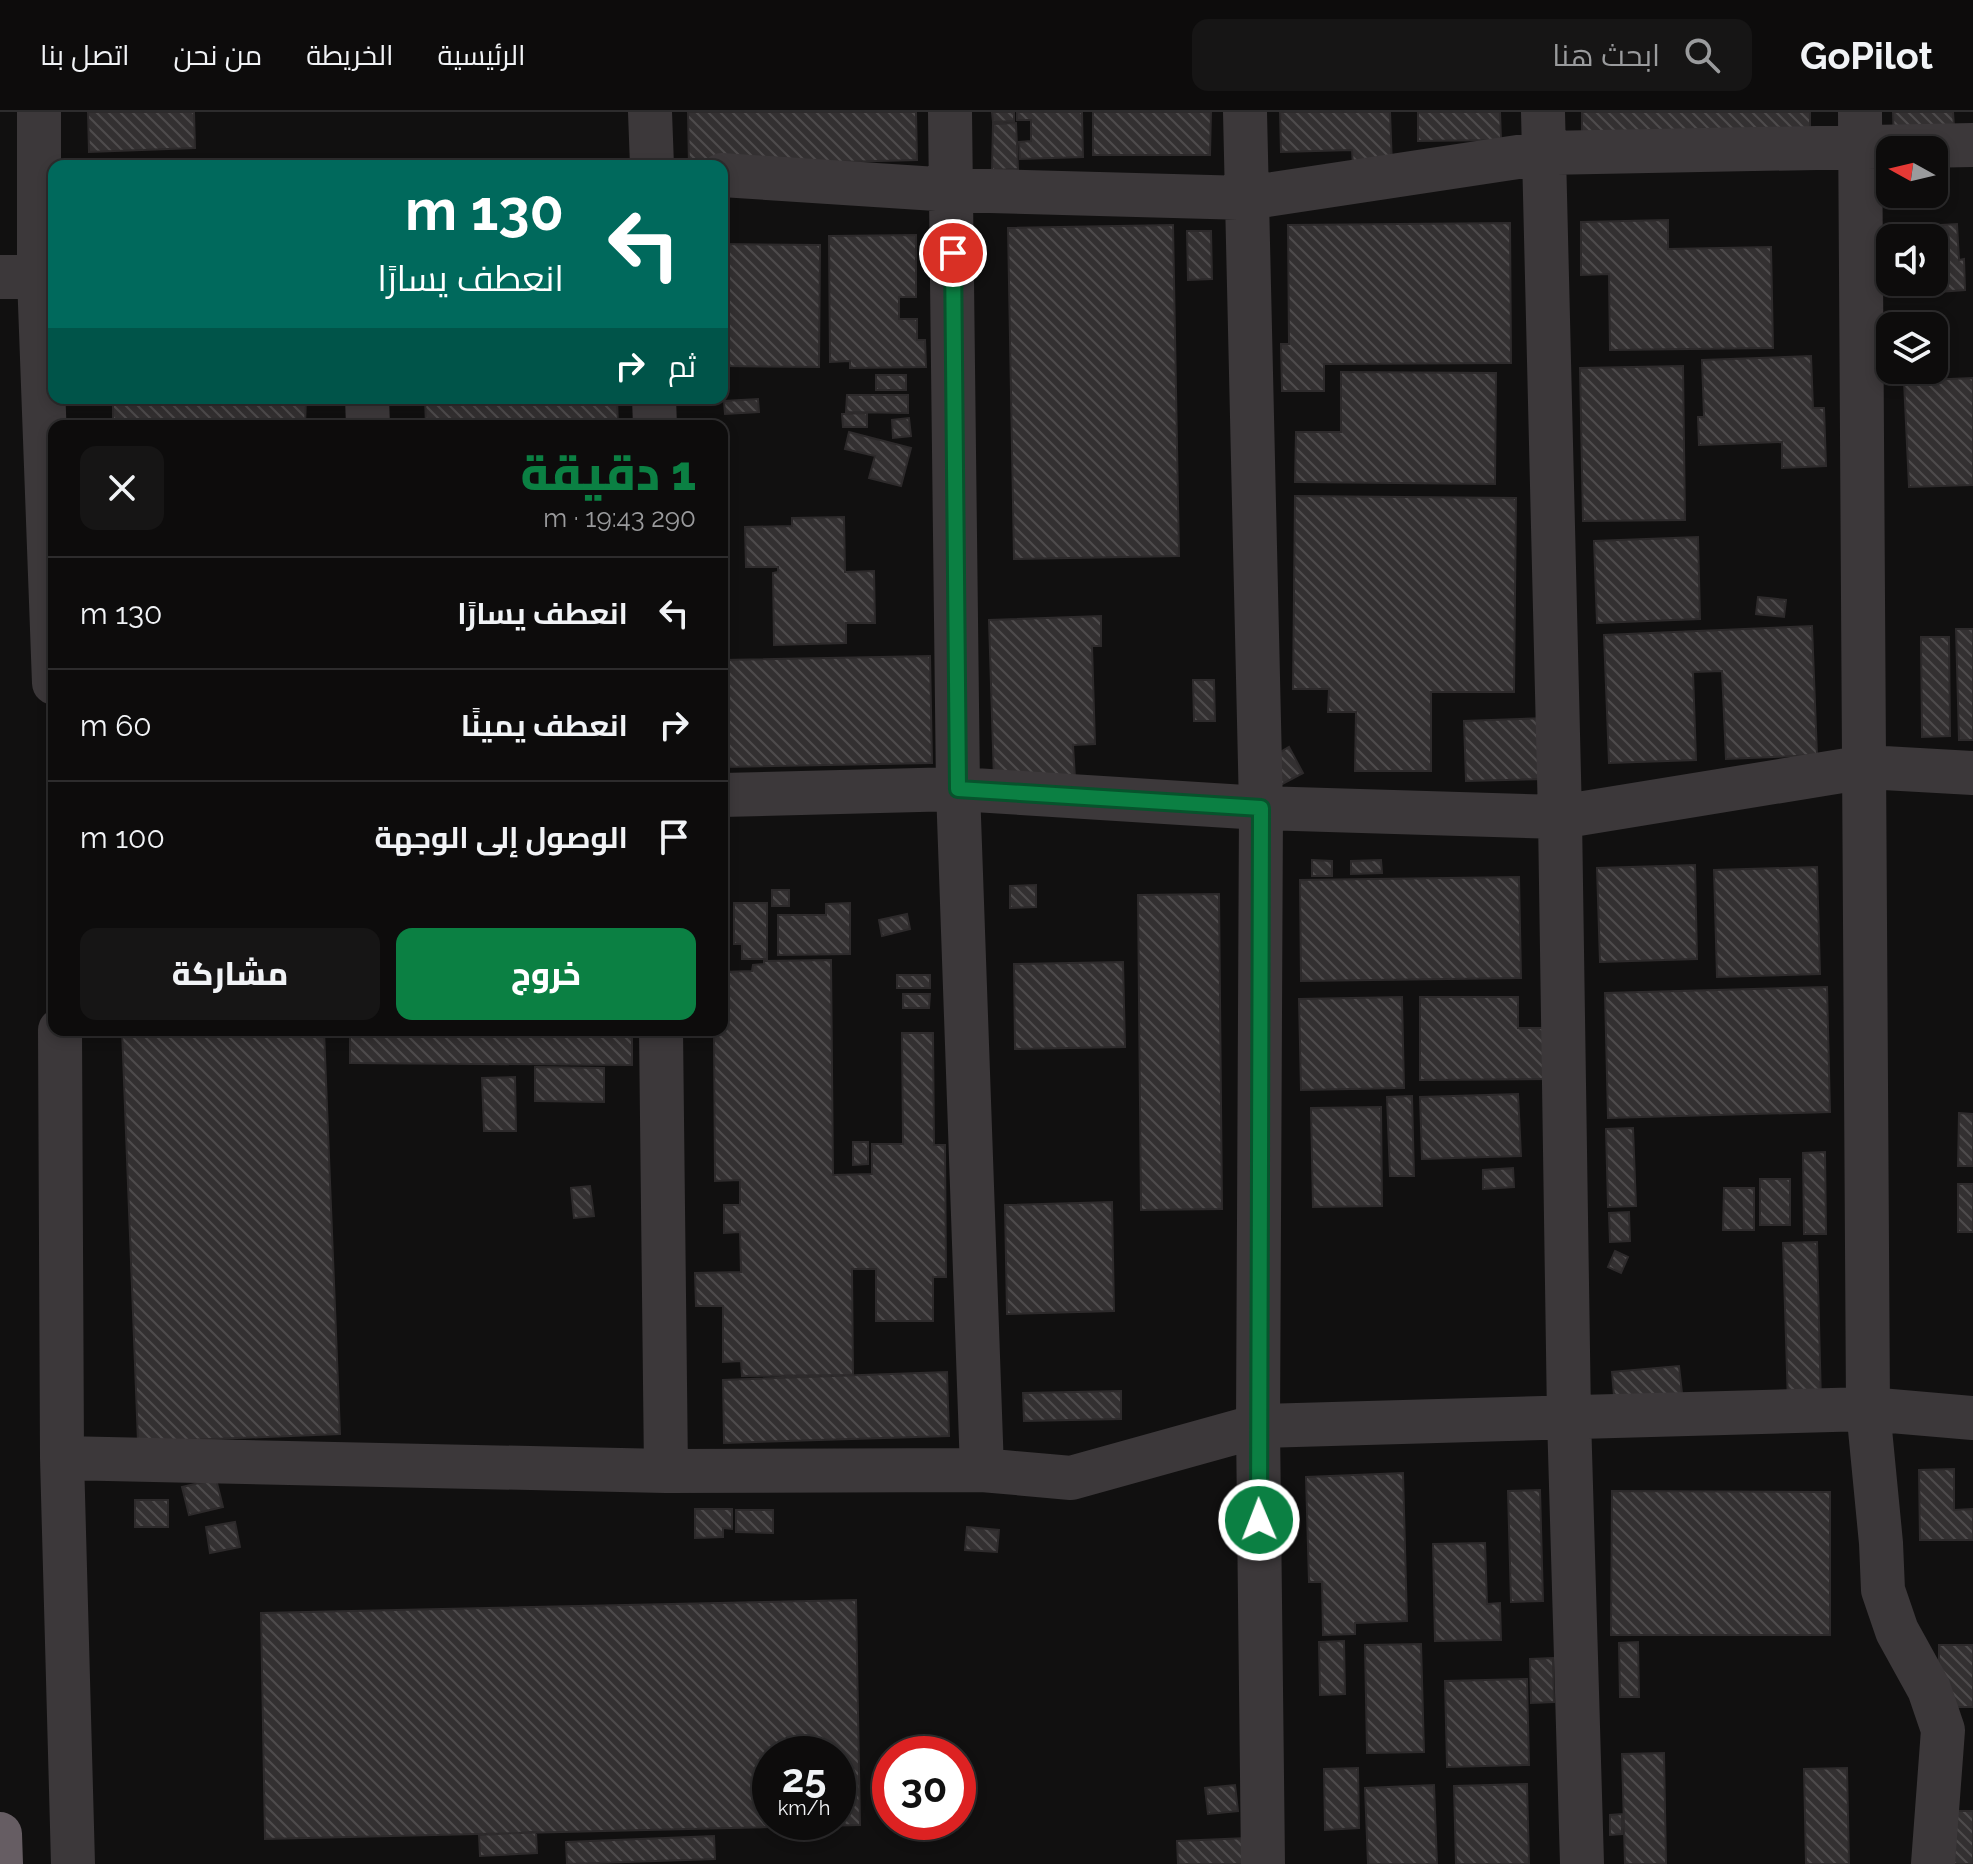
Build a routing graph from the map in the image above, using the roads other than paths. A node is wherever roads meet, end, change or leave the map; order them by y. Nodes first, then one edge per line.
1 (39, 112) edge
2 (650, 112) edge
3 (950, 112) edge
4 (1245, 112) edge
5 (1860, 130) edge
6 (1543, 133) edge
7 (1973, 145) edge
8 (652, 160) edge
9 (728, 175) edge
10 (47, 183) edge
11 (952, 190) junction
12 (1247, 198) junction
13 (20, 277) edge
14 (48, 611) edge
15 (1866, 767) junction
16 (1973, 773) edge
17 (958, 789) junction
18 (728, 795) edge
19 (1261, 808) junction
20 (1560, 817) junction
21 (60, 1036) edge
22 (661, 1036) edge
23 (1868, 1409) junction
24 (1569, 1417) junction
25 (1973, 1418) edge
26 (1258, 1426) junction
27 (62, 1458) junction
28 (982, 1470) junction
29 (666, 1471) junction
30 (0, 1834) edge
31 (1, 1864) edge
32 (73, 1864) edge
33 (1263, 1864) edge
34 (1582, 1864) edge
35 (1933, 1864) edge

1 - 10 street
2 - 8 street
3 - 11 street
4 - 12 street
5 - 6 street
5 - 7 street
5 - 15 street
6 - 12 street
6 - 20 street
9 - 11 street
10 - 13 street
11 - 12 street
11 - 17 street
12 - 19 street
13 - 14 street
15 - 16 street
15 - 20 street
15 - 23 street
17 - 18 street
17 - 19 street
17 - 28 street
19 - 20 street
19 - 26 street
20 - 24 street
21 - 27 street
22 - 29 street
23 - 24 street
23 - 25 street
23 - 35 street
24 - 26 street
24 - 34 street
26 - 28 street
26 - 33 street
27 - 29 street
27 - 32 street
28 - 29 street
30 - 31 highway

